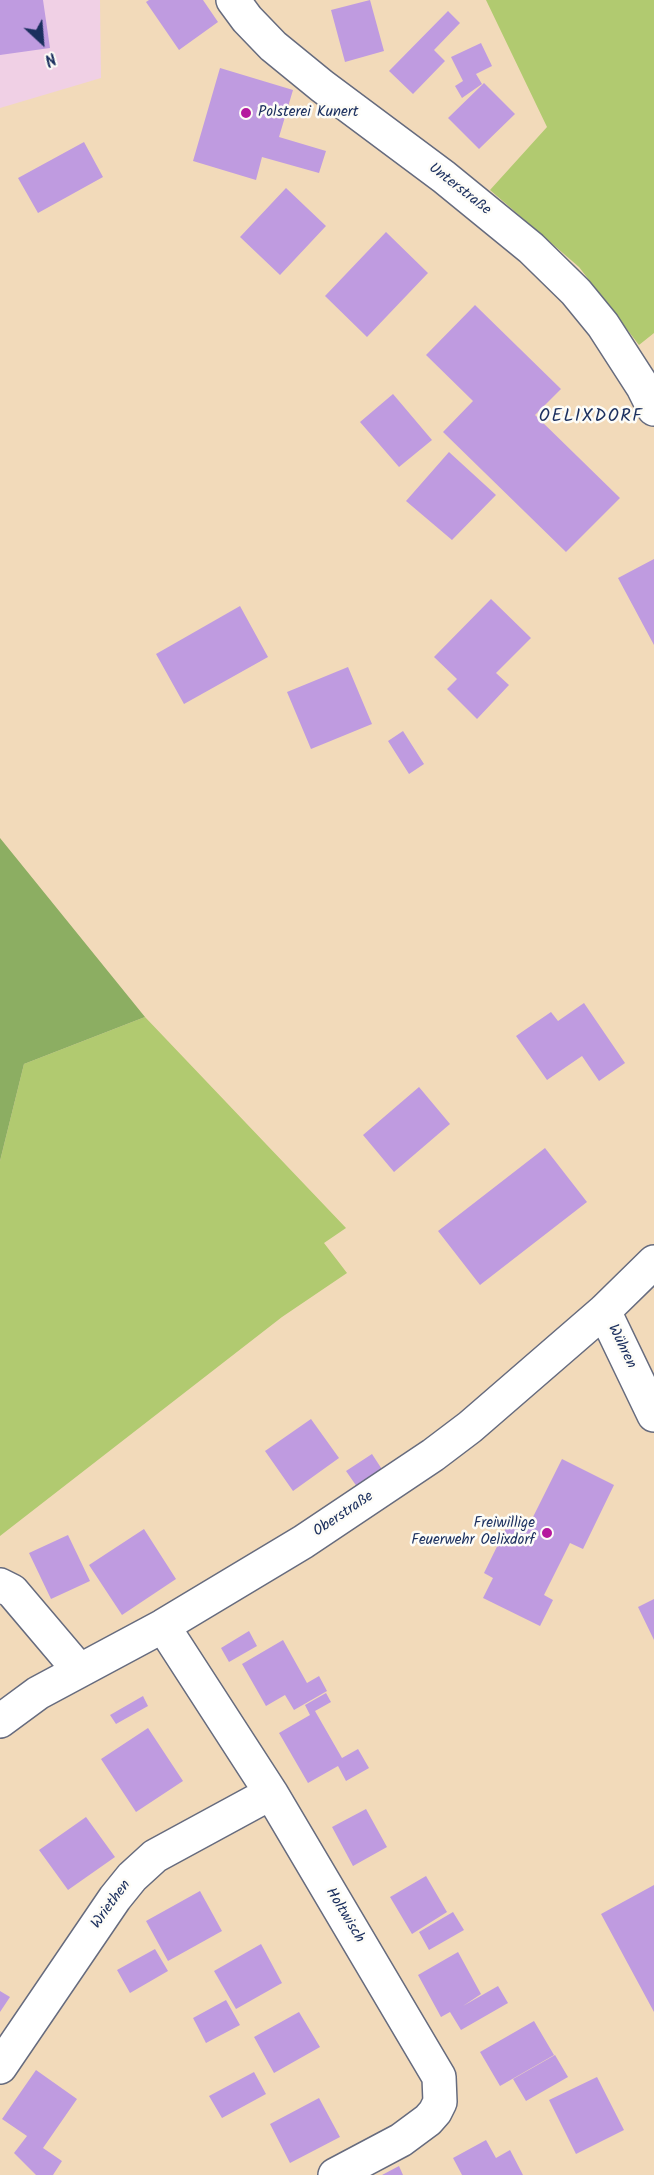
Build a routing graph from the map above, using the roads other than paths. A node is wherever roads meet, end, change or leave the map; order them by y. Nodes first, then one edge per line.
1 (233, 0) edge
2 (654, 409) edge
3 (654, 1262) edge
4 (604, 1311) junction
5 (654, 1415) edge
6 (0, 1585) edge
7 (164, 1626) junction
8 (80, 1670) junction
9 (0, 1721) edge
10 (271, 1793) junction
11 (0, 2067) edge
12 (335, 2175) edge

1 - 2 street, Unterstraße
3 - 4 street, Oberstraße
4 - 5 street, Wühren
4 - 7 street, Oberstraße
6 - 8 street
7 - 8 street, Oberstraße
7 - 10 street, Holtwisch
8 - 9 street, Oberstraße
10 - 11 street, Wriethen
10 - 12 street, Holtwisch

